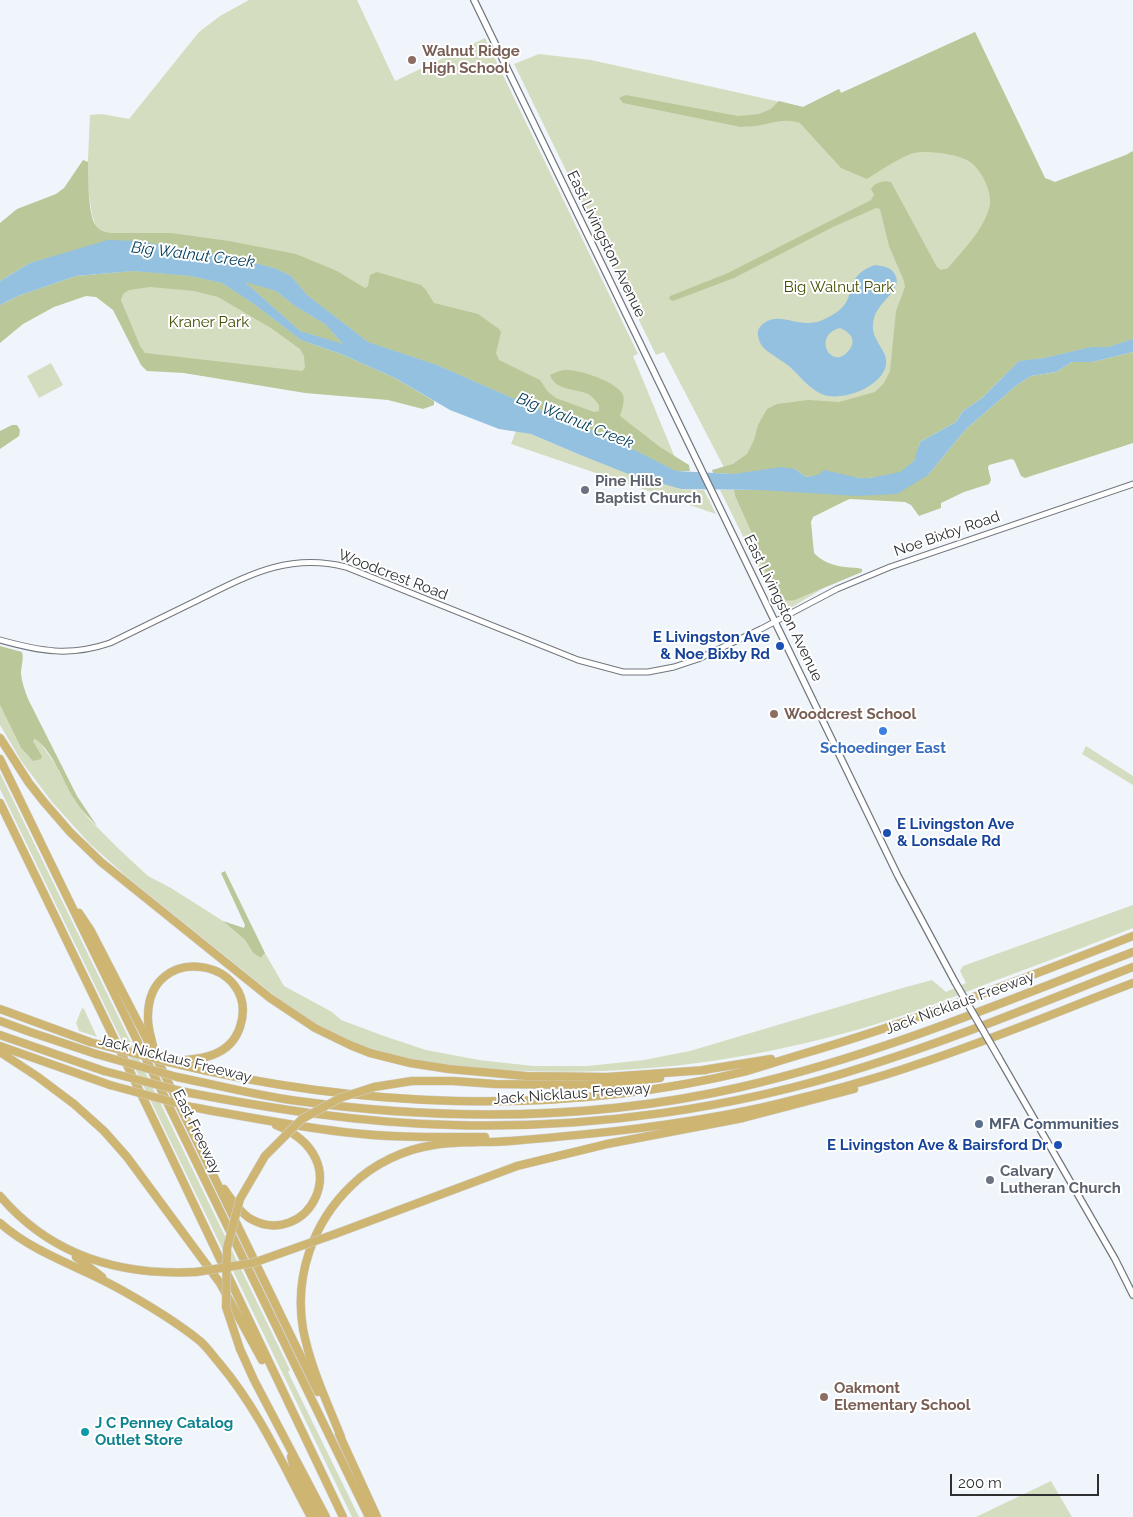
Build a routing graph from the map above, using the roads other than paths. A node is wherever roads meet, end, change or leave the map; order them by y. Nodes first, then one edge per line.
1 (474, 0) edge
2 (1133, 484) edge
3 (776, 621) junction
4 (0, 640) edge
5 (0, 738) edge
6 (0, 759) edge
7 (0, 803) edge
8 (65, 892) junction
9 (1133, 936) edge
10 (1133, 952) edge
11 (1133, 967) edge
12 (1133, 983) edge
13 (0, 1009) edge
14 (0, 1020) edge
15 (0, 1035) edge
16 (0, 1046) edge
17 (0, 1052) edge
18 (800, 1055) junction
19 (156, 1058) junction
20 (168, 1062) junction
21 (706, 1070) junction
22 (885, 1075) junction
23 (256, 1119) junction
24 (529, 1138) junction
25 (205, 1158) junction
26 (0, 1196) edge
27 (0, 1223) edge
28 (62, 1246) junction
29 (114, 1286) junction
30 (1133, 1295) edge
31 (293, 1414) junction
32 (341, 1437) junction
33 (285, 1438) junction
34 (311, 1517) edge
35 (319, 1517) edge
36 (326, 1517) edge
37 (343, 1517) edge
38 (369, 1517) edge
39 (378, 1517) edge

1 - 3 main road, East Livingston Avenue
2 - 3 street, Noe Bixby Road
3 - 4 street, Woodcrest Road
3 - 30 main road, East Livingston Avenue, bridge
5 - 21 highway
6 - 8 highway, East Freeway
7 - 31 highway
8 - 19 highway
8 - 38 highway, East Freeway
9 - 18 highway
10 - 14 highway, Jack Nicklaus Freeway, bridge
11 - 15 highway, Jack Nicklaus Freeway, bridge
12 - 22 highway
13 - 20 highway, bridge
16 - 23 highway, bridge
17 - 31 highway
18 - 20 highway
18 - 21 highway
19 - 20 highway
19 - 25 highway
21 - 33 highway, bridge
22 - 24 highway
22 - 28 highway, bridge
23 - 24 highway
23 - 25 highway
24 - 32 highway
25 - 32 highway
26 - 28 highway
27 - 29 highway
28 - 29 highway
29 - 34 highway
31 - 37 highway
32 - 39 highway
33 - 35 highway
33 - 36 highway

